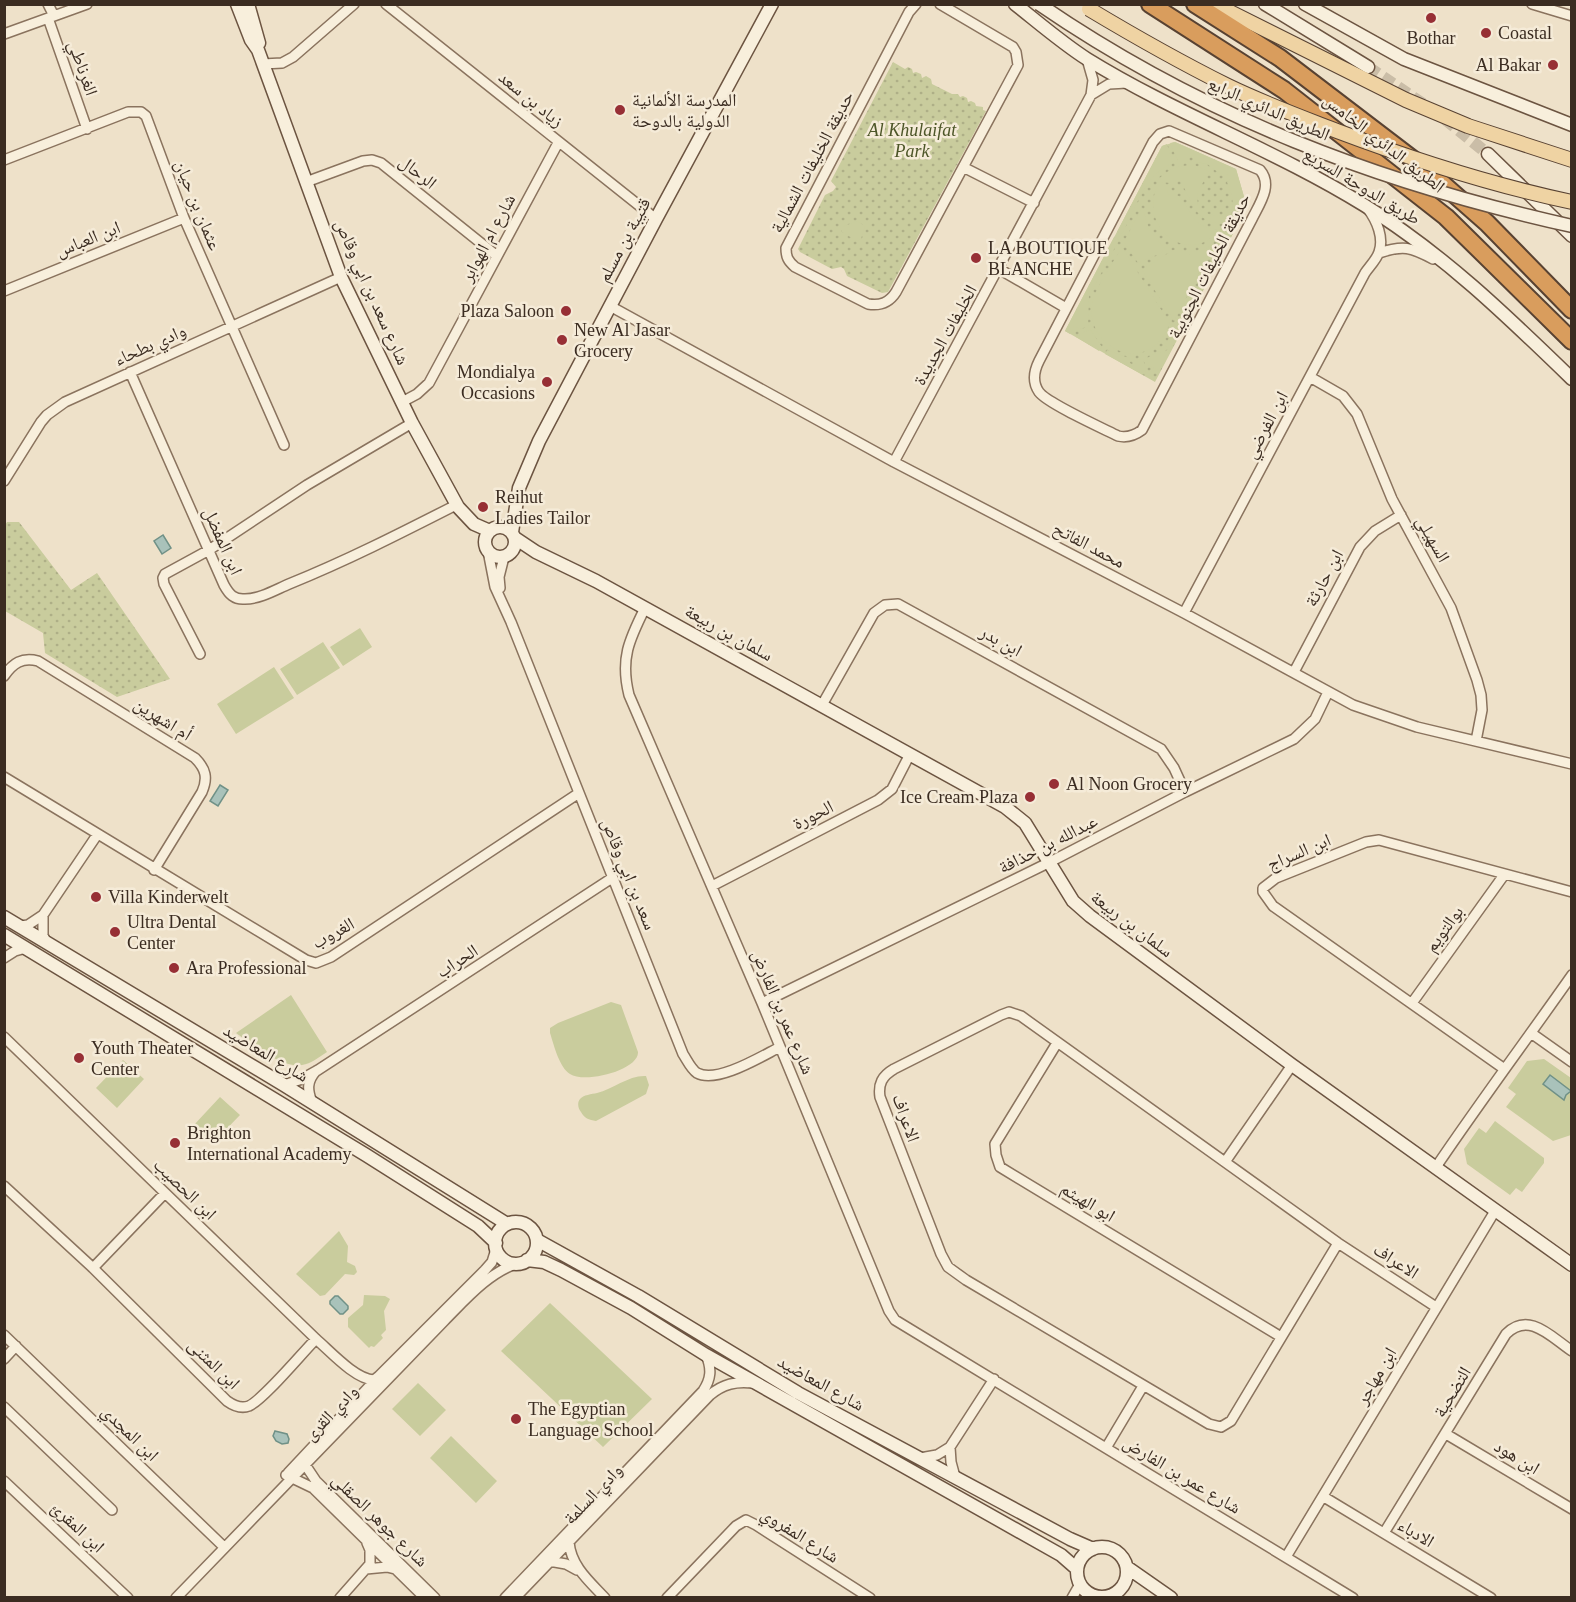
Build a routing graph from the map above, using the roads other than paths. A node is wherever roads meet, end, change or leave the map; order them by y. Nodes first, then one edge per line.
1 (48, 4) edge
2 (87, 4) edge
3 (237, 4) edge
4 (248, 4) edge
5 (354, 4) edge
6 (386, 4) edge
7 (916, 4) edge
8 (940, 4) edge
9 (1015, 4) edge
10 (1039, 4) edge
11 (1150, 4) edge
12 (1195, 4) edge
13 (1214, 4) edge
14 (1265, 4) edge
15 (1305, 4) edge
16 (1532, 4) edge
17 (767, 7) edge
18 (1085, 7) edge
19 (1572, 16) edge
20 (51, 17) junction
21 (4, 34) edge
22 (258, 50) junction
23 (1087, 58) junction
24 (263, 64) junction
25 (1368, 67) tunnel mouth
26 (1131, 84) junction
27 (1091, 95) junction
28 (1572, 125) edge
29 (87, 129) junction
30 (558, 143) junction
31 (1488, 154) tunnel mouth
32 (4, 160) edge
33 (1572, 160) edge
34 (963, 167) junction
35 (306, 182) junction
36 (1572, 202) edge
37 (1034, 203) junction
38 (1364, 205) junction
39 (184, 218) junction
40 (656, 219) junction
41 (1572, 226) edge
42 (1572, 236) edge
43 (1379, 253) junction
44 (497, 255) junction
45 (999, 269) junction
46 (1456, 270) junction
47 (341, 277) junction
48 (4, 291) edge
49 (610, 306) junction
50 (1066, 308) junction
51 (1572, 310) edge
52 (231, 327) junction
53 (1572, 341) edge
54 (130, 372) junction
55 (1310, 377) junction
56 (1572, 379) edge
57 (402, 402) junction
58 (412, 423) junction
59 (284, 445) dead end
60 (894, 462) junction
61 (4, 481) edge
62 (517, 496) junction
63 (457, 506) junction
64 (1401, 515) junction
65 (493, 529) junction
66 (513, 535) junction
67 (209, 550) junction
68 (488, 550) junction
69 (507, 555) junction
70 (547, 557) junction
71 (502, 602) junction
72 (645, 608) junction
73 (1184, 613) junction
74 (200, 654) dead end
75 (1294, 672) junction
76 (4, 676) edge
77 (1328, 692) junction
78 (822, 705) junction
79 (1476, 741) junction
80 (910, 754) junction
81 (1572, 764) edge
82 (4, 777) edge
83 (1185, 792) junction
84 (579, 793) junction
85 (97, 835) junction
86 (1050, 862) junction
87 (154, 870) junction
88 (1504, 875) junction
89 (612, 878) junction
90 (712, 886) junction
91 (1572, 892) edge
92 (43, 915) junction
93 (4, 917) edge
94 (20, 926) junction
95 (4, 935) edge
96 (46, 942) junction
97 (26, 948) junction
98 (4, 958) edge
99 (1571, 975) edge
100 (762, 1003) junction
101 (1412, 1003) junction
102 (1531, 1034) junction
103 (4, 1037) edge
104 (1057, 1042) junction
105 (780, 1047) junction
106 (1572, 1062) edge
107 (1292, 1065) junction
108 (1503, 1068) junction
109 (318, 1070) junction
110 (284, 1084) junction
111 (313, 1103) junction
112 (1225, 1162) junction
113 (1436, 1167) junction
114 (4, 1186) edge
115 (165, 1193) junction
116 (1495, 1211) junction
117 (507, 1224) junction
118 (537, 1240) junction
119 (1338, 1243) junction
120 (496, 1246) junction
121 (523, 1262) junction
122 (1572, 1265) edge
123 (93, 1268) junction
124 (1436, 1307) junction
125 (4, 1335) edge
126 (1281, 1337) junction
127 (316, 1339) junction
128 (16, 1346) junction
129 (1572, 1351) edge
130 (706, 1355) junction
131 (4, 1359) edge
132 (344, 1364) junction
133 (379, 1376) junction
134 (994, 1379) junction
135 (755, 1383) junction
136 (1143, 1386) junction
137 (357, 1398) junction
138 (4, 1407) edge
139 (1446, 1434) junction
140 (950, 1447) junction
141 (1106, 1448) junction
142 (920, 1458) junction
143 (303, 1461) junction
144 (288, 1477) junction
145 (955, 1477) junction
146 (4, 1481) edge
147 (1324, 1497) junction
148 (1572, 1509) edge
149 (112, 1510) dead end
150 (1384, 1533) junction
151 (366, 1541) junction
152 (569, 1542) junction
153 (222, 1546) junction
154 (1093, 1549) junction
155 (1287, 1557) junction
156 (549, 1561) junction
157 (1128, 1568) junction
158 (366, 1569) junction
159 (395, 1569) junction
160 (1077, 1569) junction
161 (580, 1571) junction
162 (1080, 1584) junction
163 (1105, 1597) edge
164 (128, 1598) edge
165 (168, 1598) edge
166 (176, 1598) edge
167 (340, 1598) edge
168 (425, 1598) edge
169 (435, 1598) edge
170 (506, 1598) edge
171 (515, 1598) edge
172 (605, 1598) edge
173 (667, 1598) edge
174 (870, 1598) edge
175 (1072, 1598) edge
176 (1171, 1598) edge
177 (1353, 1598) edge
178 (1491, 1598) edge

1 - 20 street, الغرناطي
2 - 20 street
3 - 22 street, شارع سعد بن ابي وقاص
4 - 22 street, شارع سعد بن ابي وقاص
5 - 24 street
6 - 30 street, زياد بن سعد
7 - 34 street, حديقة الخليفات الشمالية
8 - 34 street, حديقة الخليفات الشمالية
9 - 23 street, طريق الدوحة السريع
10 - 41 street, الطريق الدائري الرابع, bridge
11 - 53 highway, الطريق الدائري الخامس
12 - 51 highway, الطريق الدائري الخامس
13 - 33 main road
14 - 25 street
15 - 28 street
16 - 19 street
17 - 40 street, قتيبة بن مسلم
18 - 36 main road, الطريق الدائري الرابع, bridge
20 - 21 street
20 - 29 street, الغرناطي
22 - 24 street, شارع سعد بن ابي وقاص
23 - 26 street, طريق الدوحة السريع
23 - 27 street, الخليفات الجديدة
24 - 35 street, شارع سعد بن ابي وقاص
26 - 27 street
26 - 38 street, طريق الدوحة السريع
27 - 37 street, الخليفات الجديدة
29 - 32 street, عثمان بن حيان
29 - 39 street, عثمان بن حيان
30 - 40 street, زياد بن سعد
30 - 44 street, شارع ام الهوابر
31 - 42 street
34 - 37 street
35 - 44 street, الرحال
35 - 47 street, شارع سعد بن ابي وقاص
37 - 45 street, الخليفات الجديدة
38 - 43 street
38 - 46 street, طريق الدوحة السريع
39 - 48 street, ابن العباس
39 - 52 street, عثمان بن حيان
40 - 49 street, قتيبة بن مسلم
43 - 46 street
43 - 55 street, ابن الفرضي
44 - 57 street, شارع ام الهوابر
45 - 50 street
45 - 60 street, الخليفات الجديدة
46 - 56 street, طريق الدوحة السريع
47 - 52 street, وادي بطحاء
47 - 57 street, شارع سعد بن ابي وقاص
49 - 60 street, محمد الفاتح
49 - 62 street, قتيبة بن مسلم
50 - 50 street, حديقة الخليفات الجنوبية
52 - 54 street, وادي بطحاء
52 - 59 street, عثمان بن حيان
54 - 61 street, وادي بطحاء
54 - 67 street, ابن المفضل
55 - 64 street, السهيلي
55 - 73 street, ابن الفرضي
57 - 58 street, شارع سعد بن ابي وقاص
58 - 63 street, شارع سعد بن ابي وقاص
58 - 67 street
60 - 73 street, محمد الفاتح
62 - 65 street, قتيبة بن مسلم
62 - 66 street, قتيبة بن مسلم
63 - 65 street, شارع سعد بن ابي وقاص
63 - 67 street, ابن المفضل
63 - 68 street, شارع سعد بن ابي وقاص
64 - 75 street, ابن حارثة
64 - 79 street, السهيلي
65 - 66 street
65 - 68 street
66 - 69 street
66 - 70 street, سلمان بن ربيعة
67 - 74 street
68 - 69 street
68 - 71 street, شارع سعد بن ابي وقاص
69 - 70 street, سلمان بن ربيعة
69 - 71 street
70 - 72 street, سلمان بن ربيعة
71 - 84 street, سعد بن ابي وقاص
72 - 78 street, سلمان بن ربيعة
72 - 90 street, شارع عمر بن الفارض
73 - 75 street, محمد الفاتح
75 - 77 street, محمد الفاتح
76 - 87 street, أم اشهرين
77 - 79 street, محمد الفاتح
77 - 83 street, عبدالله بن حذافة
78 - 80 street, سلمان بن ربيعة
78 - 83 street, ابن بدر
79 - 81 street, محمد الفاتح
80 - 86 street, سلمان بن ربيعة
80 - 90 street, الحورة
82 - 85 street, الغروب
83 - 86 street, عبدالله بن حذافة
84 - 87 street, الغروب
84 - 89 street, سعد بن ابي وقاص
85 - 87 street, الغروب
85 - 92 street
86 - 100 street, عبدالله بن حذافة
86 - 107 street, سلمان بن ربيعة
88 - 91 street, ابن السراج
88 - 101 street, بوالتويم
88 - 101 street, ابن السراج
89 - 105 street, سعد بن ابي وقاص
89 - 109 street, الحراب
90 - 100 street, شارع عمر بن الفارض
92 - 94 street
92 - 96 street
93 - 94 street, شارع المعاضيد
94 - 96 street, شارع المعاضيد
95 - 97 street, شارع المعاضيد
96 - 110 street, شارع المعاضيد
97 - 98 street
97 - 120 street, شارع المعاضيد
99 - 102 street
100 - 105 street, شارع عمر بن الفارض
101 - 108 street, ابن السراج
102 - 106 street
102 - 108 street
103 - 115 street, ابن الحصيب
104 - 112 street, الاعراف
104 - 126 street, ابو الهيثم
104 - 136 street, الاعراف
105 - 134 street, شارع عمر بن الفارض
107 - 112 street
107 - 113 street, سلمان بن ربيعة
108 - 113 street
109 - 110 street, الحراب
109 - 111 street
110 - 111 street, شارع المعاضيد
111 - 117 street, شارع المعاضيد
112 - 119 street, الاعراف
113 - 116 street, سلمان بن ربيعة
114 - 123 street, ابن المثنى
115 - 123 street
115 - 127 street, ابن الحصيب
116 - 122 street, سلمان بن ربيعة
116 - 124 street, ابن مهاجر
117 - 118 street
117 - 120 street
118 - 121 street
118 - 142 street, شارع المعاضيد
119 - 124 street, الاعراف
119 - 126 street, الاعراف
120 - 121 street
120 - 133 street, وادي القرى
121 - 130 street, شارع المعاضيد
121 - 143 street, وادي القرى
123 - 127 street, ابن المثنى
124 - 147 street, ابن مهاجر
125 - 128 street, ابن المجدي
126 - 136 street, الاعراف
127 - 132 street, ابن الحصيب
128 - 131 street
128 - 153 street, ابن المجدي
129 - 139 street, التضحية
130 - 135 street, شارع المعاضيد
130 - 170 street, وادي السلمة
132 - 133 street, ابن الحصيب
132 - 137 street, ابن الحصيب
133 - 137 street, وادي القرى
134 - 140 street
134 - 141 street, شارع عمر بن الفارض
135 - 152 street, وادي السلمة
135 - 160 street, شارع المعاضيد
136 - 141 street
137 - 143 street, وادي القرى
138 - 149 street
139 - 148 street, ابن هود
139 - 150 street, التضحية
140 - 142 street
140 - 145 street
141 - 155 street, شارع عمر بن الفارض
142 - 145 street, شارع المعاضيد
143 - 144 street, وادي القرى
143 - 169 street, شارع جوهر الصقلي
144 - 151 street, شارع جوهر الصقلي
144 - 153 street, وادي القرى
145 - 154 street, شارع المعاضيد
146 - 164 street, ابن المقرئ
147 - 150 street, الادباء
147 - 155 street, ابن مهاجر
150 - 178 street, الادباء
151 - 158 street
151 - 159 street, شارع جوهر الصقلي
152 - 156 street, وادي السلمة
152 - 161 street
153 - 165 street, وادي القرى
153 - 166 street, وادي القرى
154 - 157 street
154 - 160 street
155 - 177 street, شارع عمر بن الفارض
156 - 161 street
156 - 171 street, وادي السلمة
157 - 163 street
157 - 176 street
158 - 159 street
158 - 167 street
159 - 168 street, شارع جوهر الصقلي
160 - 162 street
161 - 172 street
162 - 163 street
162 - 175 street
173 - 174 street, شارع المفروي

